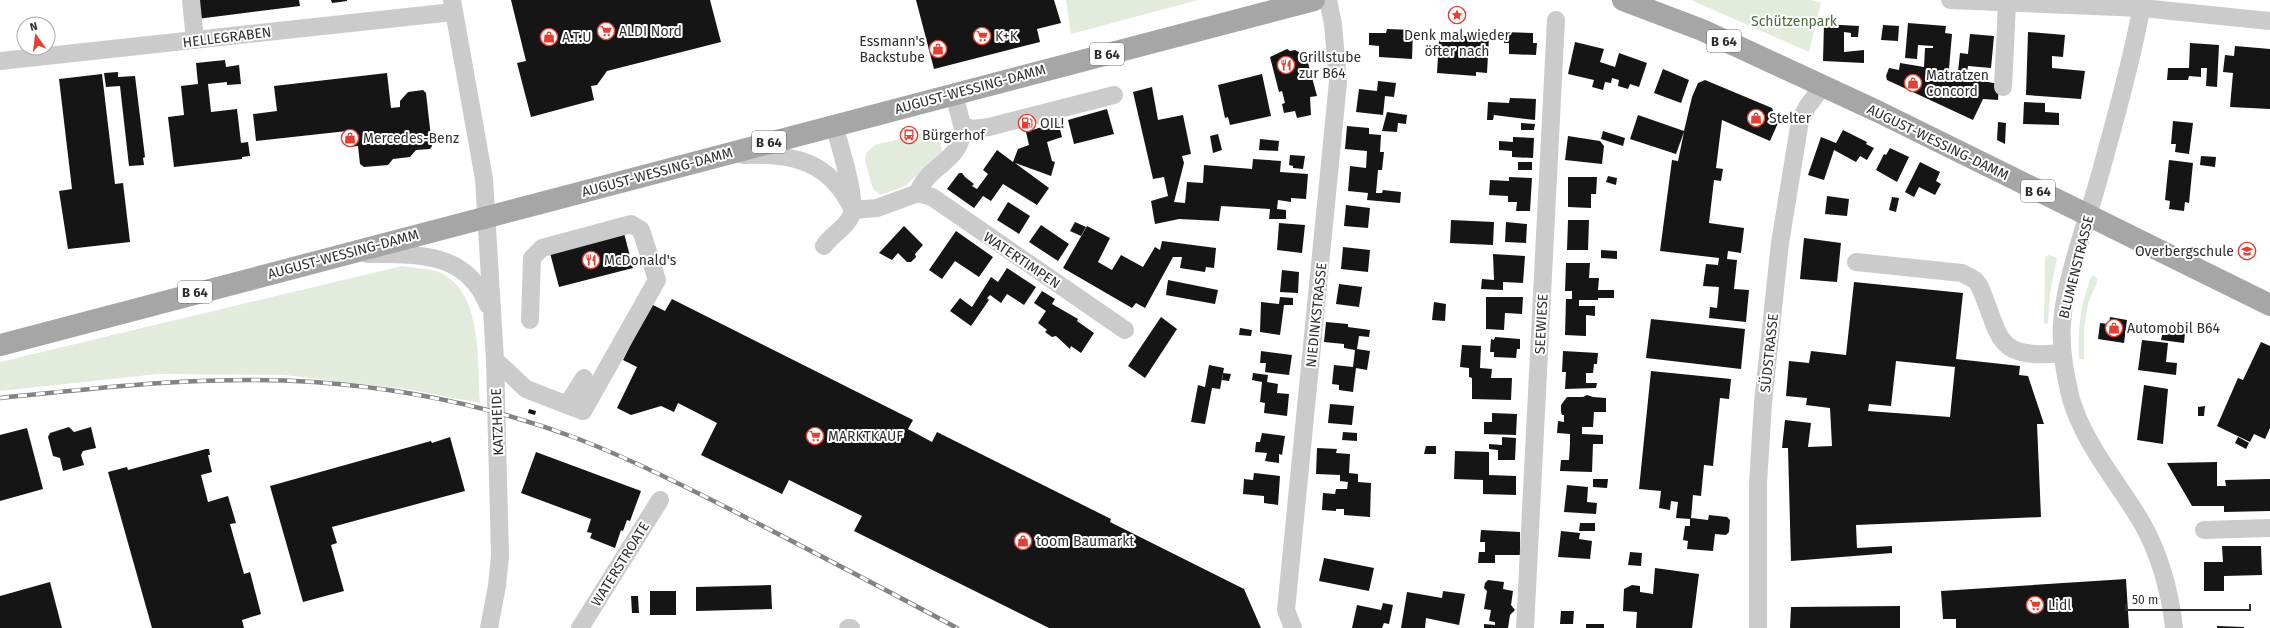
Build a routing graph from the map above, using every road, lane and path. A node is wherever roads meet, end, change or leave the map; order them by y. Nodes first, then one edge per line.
1 (190, 0) edge
2 (1314, 0) edge
3 (1328, 0) edge
4 (1623, 0) edge
5 (1950, 0) edge
6 (1970, 1) edge
7 (2007, 4) junction
8 (2143, 4) edge
9 (453, 6) edge
10 (1556, 20) dead end
11 (2270, 21) edge
12 (195, 40) junction
13 (0, 61) edge
14 (1823, 86) junction
15 (2003, 87) dead end
16 (954, 94) junction
17 (1114, 95) dead end
18 (834, 125) junction
19 (961, 138) dead end
20 (703, 159) junction
21 (918, 192) junction
22 (853, 210) junction
23 (485, 216) junction
24 (2088, 216) junction
25 (824, 246) dead end
26 (343, 253) junction
27 (1856, 262) dead end
28 (2270, 305) edge
29 (491, 312) junction
30 (530, 320) dead end
31 (1125, 330) dead end
32 (0, 345) edge
33 (2062, 353) junction
34 (495, 360) junction
35 (584, 378) dead end
36 (567, 405) junction
37 (660, 500) dead end
38 (2270, 528) edge
39 (2204, 530) dead end
40 (489, 628) edge
41 (580, 628) edge
42 (1293, 628) edge
43 (1525, 628) edge
44 (1758, 628) edge
45 (2174, 628) edge

1 - 12 street
2 - 16 main road, AUGUST-WESSING-DAMM / B 64
3 - 42 street, NIEDINKSTRASSE
4 - 14 main road, AUGUST-WESSING-DAMM / B 64
5 - 6 street
6 - 7 street
7 - 8 street
7 - 15 street
8 - 11 street
8 - 24 street, BLUMENSTRASSE
9 - 12 street, HELLEGRABEN
9 - 23 street, HELLEGRABEN
10 - 43 street, SEEWIESE
12 - 13 street, HELLEGRABEN
14 - 24 main road, AUGUST-WESSING-DAMM / B 64
14 - 44 street, SÜDSTRASSE
16 - 17 street
16 - 18 main road, AUGUST-WESSING-DAMM / B 64
18 - 20 main road, AUGUST-WESSING-DAMM / B 64
18 - 22 street
19 - 21 street
20 - 22 street
20 - 23 main road, AUGUST-WESSING-DAMM / B 64
21 - 22 street
21 - 31 street, WATERTIMPEN
22 - 25 street
23 - 26 main road, AUGUST-WESSING-DAMM / B 64
23 - 29 street, KATZHEIDE
24 - 28 main road, AUGUST-WESSING-DAMM / B 64
24 - 33 street, BLUMENSTRASSE
26 - 29 street
26 - 32 main road, AUGUST-WESSING-DAMM / B 64
27 - 33 street
29 - 34 street, KATZHEIDE
30 - 36 street
33 - 45 street, BLUMENSTRASSE
34 - 36 street
34 - 40 street, KATZHEIDE
35 - 36 street
37 - 41 street, WATERSTROATE
38 - 39 street

